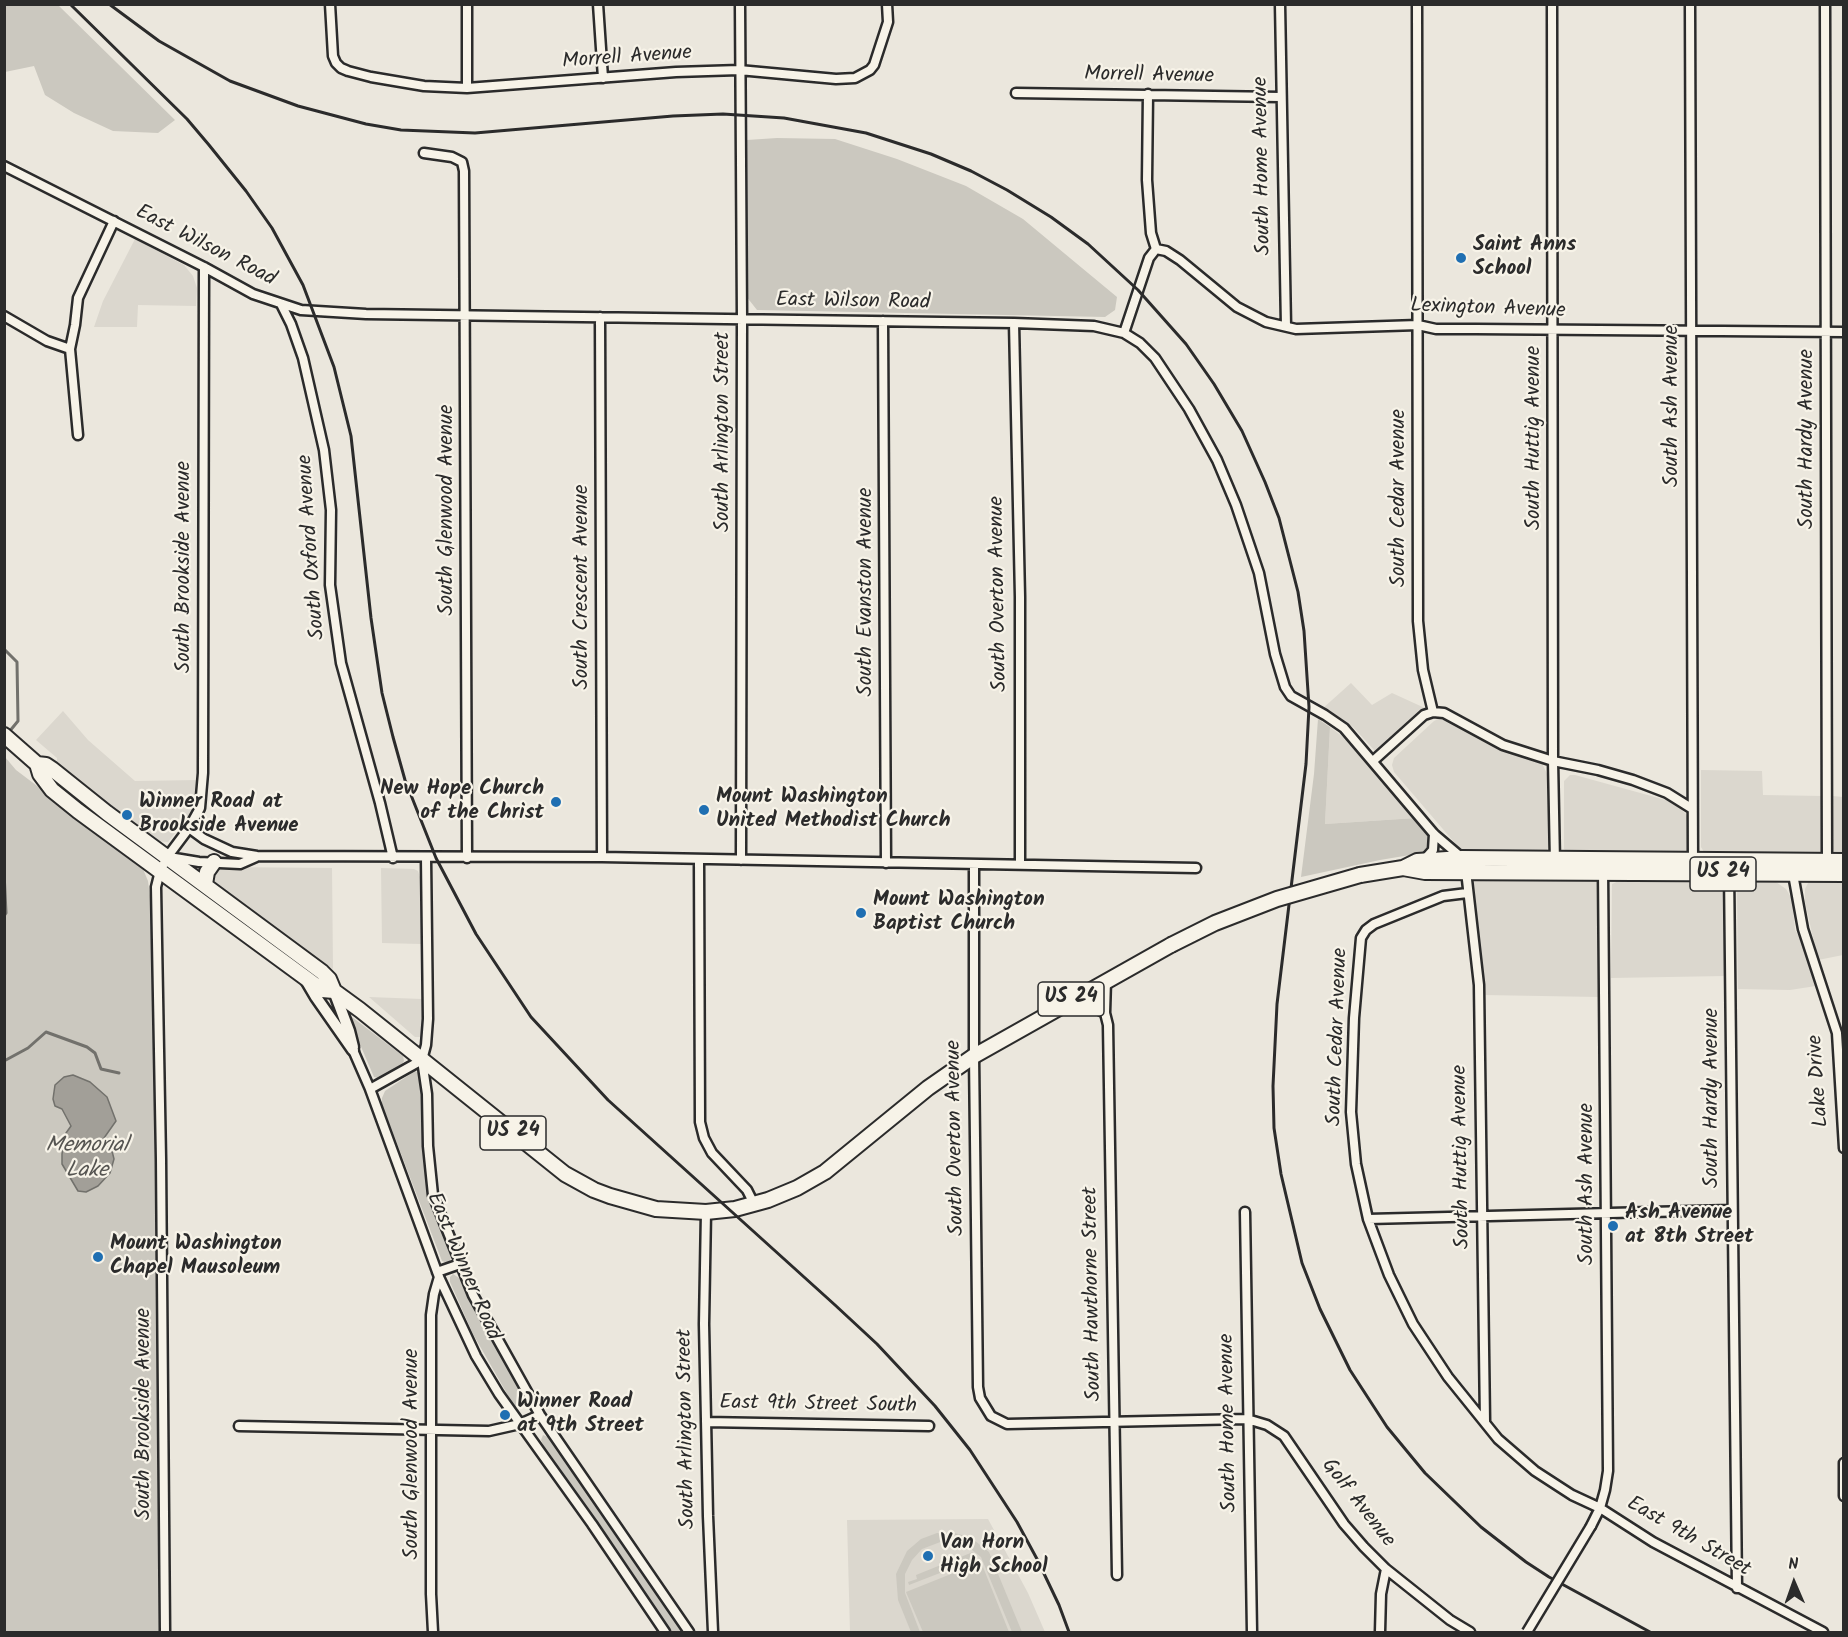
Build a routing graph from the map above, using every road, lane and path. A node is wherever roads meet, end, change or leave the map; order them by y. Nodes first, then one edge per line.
1 (330, 4) edge
2 (467, 4) edge
3 (598, 4) edge
4 (740, 4) edge
5 (887, 4) edge
6 (1280, 4) edge
7 (1417, 4) edge
8 (1552, 4) edge
9 (1690, 4) edge
10 (1825, 4) edge
11 (739, 70) junction
12 (603, 78) junction
13 (467, 88) junction
14 (1016, 93) dead end
15 (1148, 94) junction
16 (1280, 97) junction
17 (424, 153) dead end
18 (4, 166) edge
19 (114, 221) junction
20 (1155, 249) junction
21 (204, 267) junction
22 (281, 304) junction
23 (466, 315) junction
24 (4, 316) edge
25 (600, 317) junction
26 (742, 319) junction
27 (883, 321) junction
28 (1014, 323) junction
29 (1418, 325) junction
30 (1286, 326) junction
31 (1553, 331) junction
32 (1690, 332) junction
33 (1826, 332) junction
34 (1844, 332) edge
35 (1124, 333) junction
36 (70, 349) junction
37 (78, 435) dead end
38 (1433, 712) junction
39 (4, 735) edge
40 (1373, 761) junction
41 (1552, 761) junction
42 (37, 764) junction
43 (1691, 808) junction
44 (189, 828) junction
45 (1434, 834) junction
46 (168, 856) junction
47 (257, 856) junction
48 (602, 857) junction
49 (393, 858) junction
50 (426, 858) junction
51 (467, 858) junction
52 (699, 859) junction
53 (1425, 859) junction
54 (741, 860) junction
55 (1844, 861) edge
56 (214, 862) junction
57 (886, 862) junction
58 (974, 864) junction
59 (1020, 864) junction
60 (1464, 865) junction
61 (1555, 865) junction
62 (1603, 865) junction
63 (1693, 867) junction
64 (1729, 867) junction
65 (1773, 867) junction
66 (1827, 867) junction
67 (1196, 868) dead end
68 (1403, 868) junction
69 (160, 871) junction
70 (1793, 874) junction
71 (1844, 874) edge
72 (205, 884) junction
73 (1467, 893) junction
74 (274, 935) junction
75 (265, 949) junction
76 (305, 977) junction
77 (1106, 980) junction
78 (334, 991) junction
79 (1075, 997) junction
80 (1106, 1013) junction
81 (353, 1050) junction
82 (974, 1056) junction
83 (422, 1059) junction
84 (370, 1089) junction
85 (1844, 1148) edge
86 (754, 1204) junction
87 (1731, 1210) junction
88 (1245, 1212) dead end
89 (1606, 1213) junction
90 (1481, 1216) junction
91 (706, 1218) junction
92 (1368, 1219) junction
93 (460, 1264) junction
94 (438, 1274) junction
95 (540, 1415) junction
96 (1247, 1419) junction
97 (706, 1422) junction
98 (1114, 1422) junction
99 (1485, 1422) junction
100 (520, 1424) junction
101 (239, 1426) dead end
102 (929, 1426) dead end
103 (431, 1431) junction
104 (1844, 1463) edge
105 (1844, 1496) edge
106 (1600, 1508) junction
107 (1386, 1569) junction
108 (1117, 1575) dead end
109 (1737, 1588) junction
110 (712, 1621) junction
111 (165, 1632) edge
112 (433, 1632) edge
113 (664, 1632) edge
114 (689, 1632) edge
115 (704, 1632) edge
116 (713, 1632) edge
117 (1252, 1632) edge
118 (1380, 1632) edge
119 (1470, 1632) edge
120 (1527, 1632) edge
121 (1823, 1632) edge

1 - 13 street, Morrell Avenue
2 - 13 street
3 - 12 street
4 - 11 street, South Arlington Street
5 - 11 street, Morrell Avenue
6 - 16 street, South Home Avenue
7 - 29 street, South Cedar Avenue
8 - 31 street, South Huttig Avenue
9 - 32 street, South Ash Avenue
10 - 33 street, South Hardy Avenue
11 - 12 street, Morrell Avenue
11 - 26 street, South Arlington Street
12 - 13 street, Morrell Avenue
14 - 15 street, Morrell Avenue
15 - 16 street, Morrell Avenue
15 - 20 street
16 - 30 street, South Home Avenue
17 - 23 street, South Glenwood Avenue
18 - 19 street, East Wilson Road
19 - 21 street, East Wilson Road
19 - 36 street
20 - 30 street, Lexington Avenue
20 - 35 street
21 - 22 street, East Wilson Road
21 - 44 street, South Brookside Avenue
22 - 23 street, East Wilson Road
22 - 49 street, South Oxford Avenue
23 - 25 street, East Wilson Road
23 - 51 street, South Glenwood Avenue
24 - 36 street
25 - 26 street, East Wilson Road
25 - 48 street, South Crescent Avenue
26 - 27 street, East Wilson Road
26 - 54 street, South Arlington Street
27 - 28 street, East Wilson Road
27 - 57 street, South Evanston Avenue
28 - 35 street, East Wilson Road
28 - 59 street, South Overton Avenue
29 - 30 street, Lexington Avenue
29 - 31 street, Lexington Avenue
29 - 38 street, South Cedar Avenue
31 - 32 street, Lexington Avenue
31 - 41 street, South Huttig Avenue
32 - 33 street, Lexington Avenue
32 - 43 street, South Ash Avenue
33 - 34 street, Lexington Avenue
33 - 66 street, South Hardy Avenue
35 - 40 street, East Wilson Road
36 - 37 street
38 - 40 street
38 - 41 street
39 - 42 main road, East Winner Road / US 24
40 - 45 street, East Wilson Road
41 - 43 street
41 - 61 street, South Huttig Avenue
42 - 46 main road, East Winner Road / US 24
42 - 69 main road, East Winner Road / US 24
43 - 63 street, South Ash Avenue
44 - 46 street, South Brookside Avenue
44 - 47 street
45 - 53 street
45 - 60 street, East Wilson Road
46 - 56 street
46 - 69 street, South Brookside Avenue
46 - 72 main road, East Winner Road / US 24
47 - 49 street
47 - 56 street
48 - 51 street
48 - 52 street
49 - 50 street
50 - 51 street
50 - 83 street
52 - 54 street
52 - 86 street
53 - 60 main road, US 24
53 - 68 main road, US 24
54 - 57 street
55 - 66 main road, US 24
56 - 72 main road
57 - 58 street
58 - 59 street
58 - 82 street, South Overton Avenue
59 - 67 street
60 - 61 main road, US 24
60 - 68 main road, US 24
60 - 73 street
61 - 62 main road, US 24
62 - 63 main road, US 24
62 - 89 street, South Ash Avenue
63 - 64 main road, US 24
64 - 65 main road, US 24
64 - 87 street, South Hardy Avenue
65 - 66 main road, US 24
65 - 70 main road, US 24
66 - 70 main road, US 24
66 - 71 main road, US 24
68 - 77 main road, US 24, bridge
69 - 75 main road, East Winner Road / US 24
69 - 111 street, South Brookside Avenue
70 - 85 street, Lake Drive
72 - 74 main road, East Winner Road / US 24
73 - 90 street, South Huttig Avenue
73 - 92 street, South Cedar Avenue
74 - 75 main road
74 - 78 main road, East Winner Road / US 24
75 - 76 main road, East Winner Road / US 24
76 - 78 main road, US 24
76 - 81 street, East Winner Road
77 - 79 main road, US 24
77 - 80 street, South Hawthorne Street
78 - 81 street, East Winner Road
78 - 83 main road, US 24
79 - 80 street
79 - 82 main road, US 24
80 - 98 street, South Hawthorne Street
81 - 84 street, East Winner Road
82 - 86 main road, US 24
82 - 98 street, South Overton Avenue
83 - 84 street
83 - 91 main road, US 24
83 - 93 street, East Winner Road
84 - 94 street, East Winner Road
86 - 91 main road, US 24
87 - 89 street
87 - 109 street, South Hardy Avenue
88 - 96 street, South Home Avenue
89 - 90 street
89 - 106 street, South Ash Avenue
90 - 92 street
90 - 99 street, South Huttig Avenue
91 - 97 street, South Arlington Street
92 - 99 street, South Cedar Avenue
93 - 94 street
93 - 95 street, East Winner Road
94 - 100 street, East Winner Road
94 - 103 street, South Glenwood Avenue
95 - 100 street
95 - 114 street, East Winner Road
96 - 98 street
96 - 107 street, Golf Avenue
96 - 117 street, South Home Avenue
97 - 102 street, East 9th Street South
97 - 110 street, South Arlington Street
98 - 108 street, South Hawthorne Street
99 - 106 street, South Cedar Avenue
100 - 103 street
100 - 113 street, East Winner Road
101 - 103 street
103 - 112 street, South Glenwood Avenue
104 - 105 street
106 - 109 street, East 9th Street
106 - 120 street, bridge
107 - 118 street
107 - 119 street, Golf Avenue
109 - 121 street, East 9th Street
110 - 115 street
110 - 116 street, South Arlington Street

